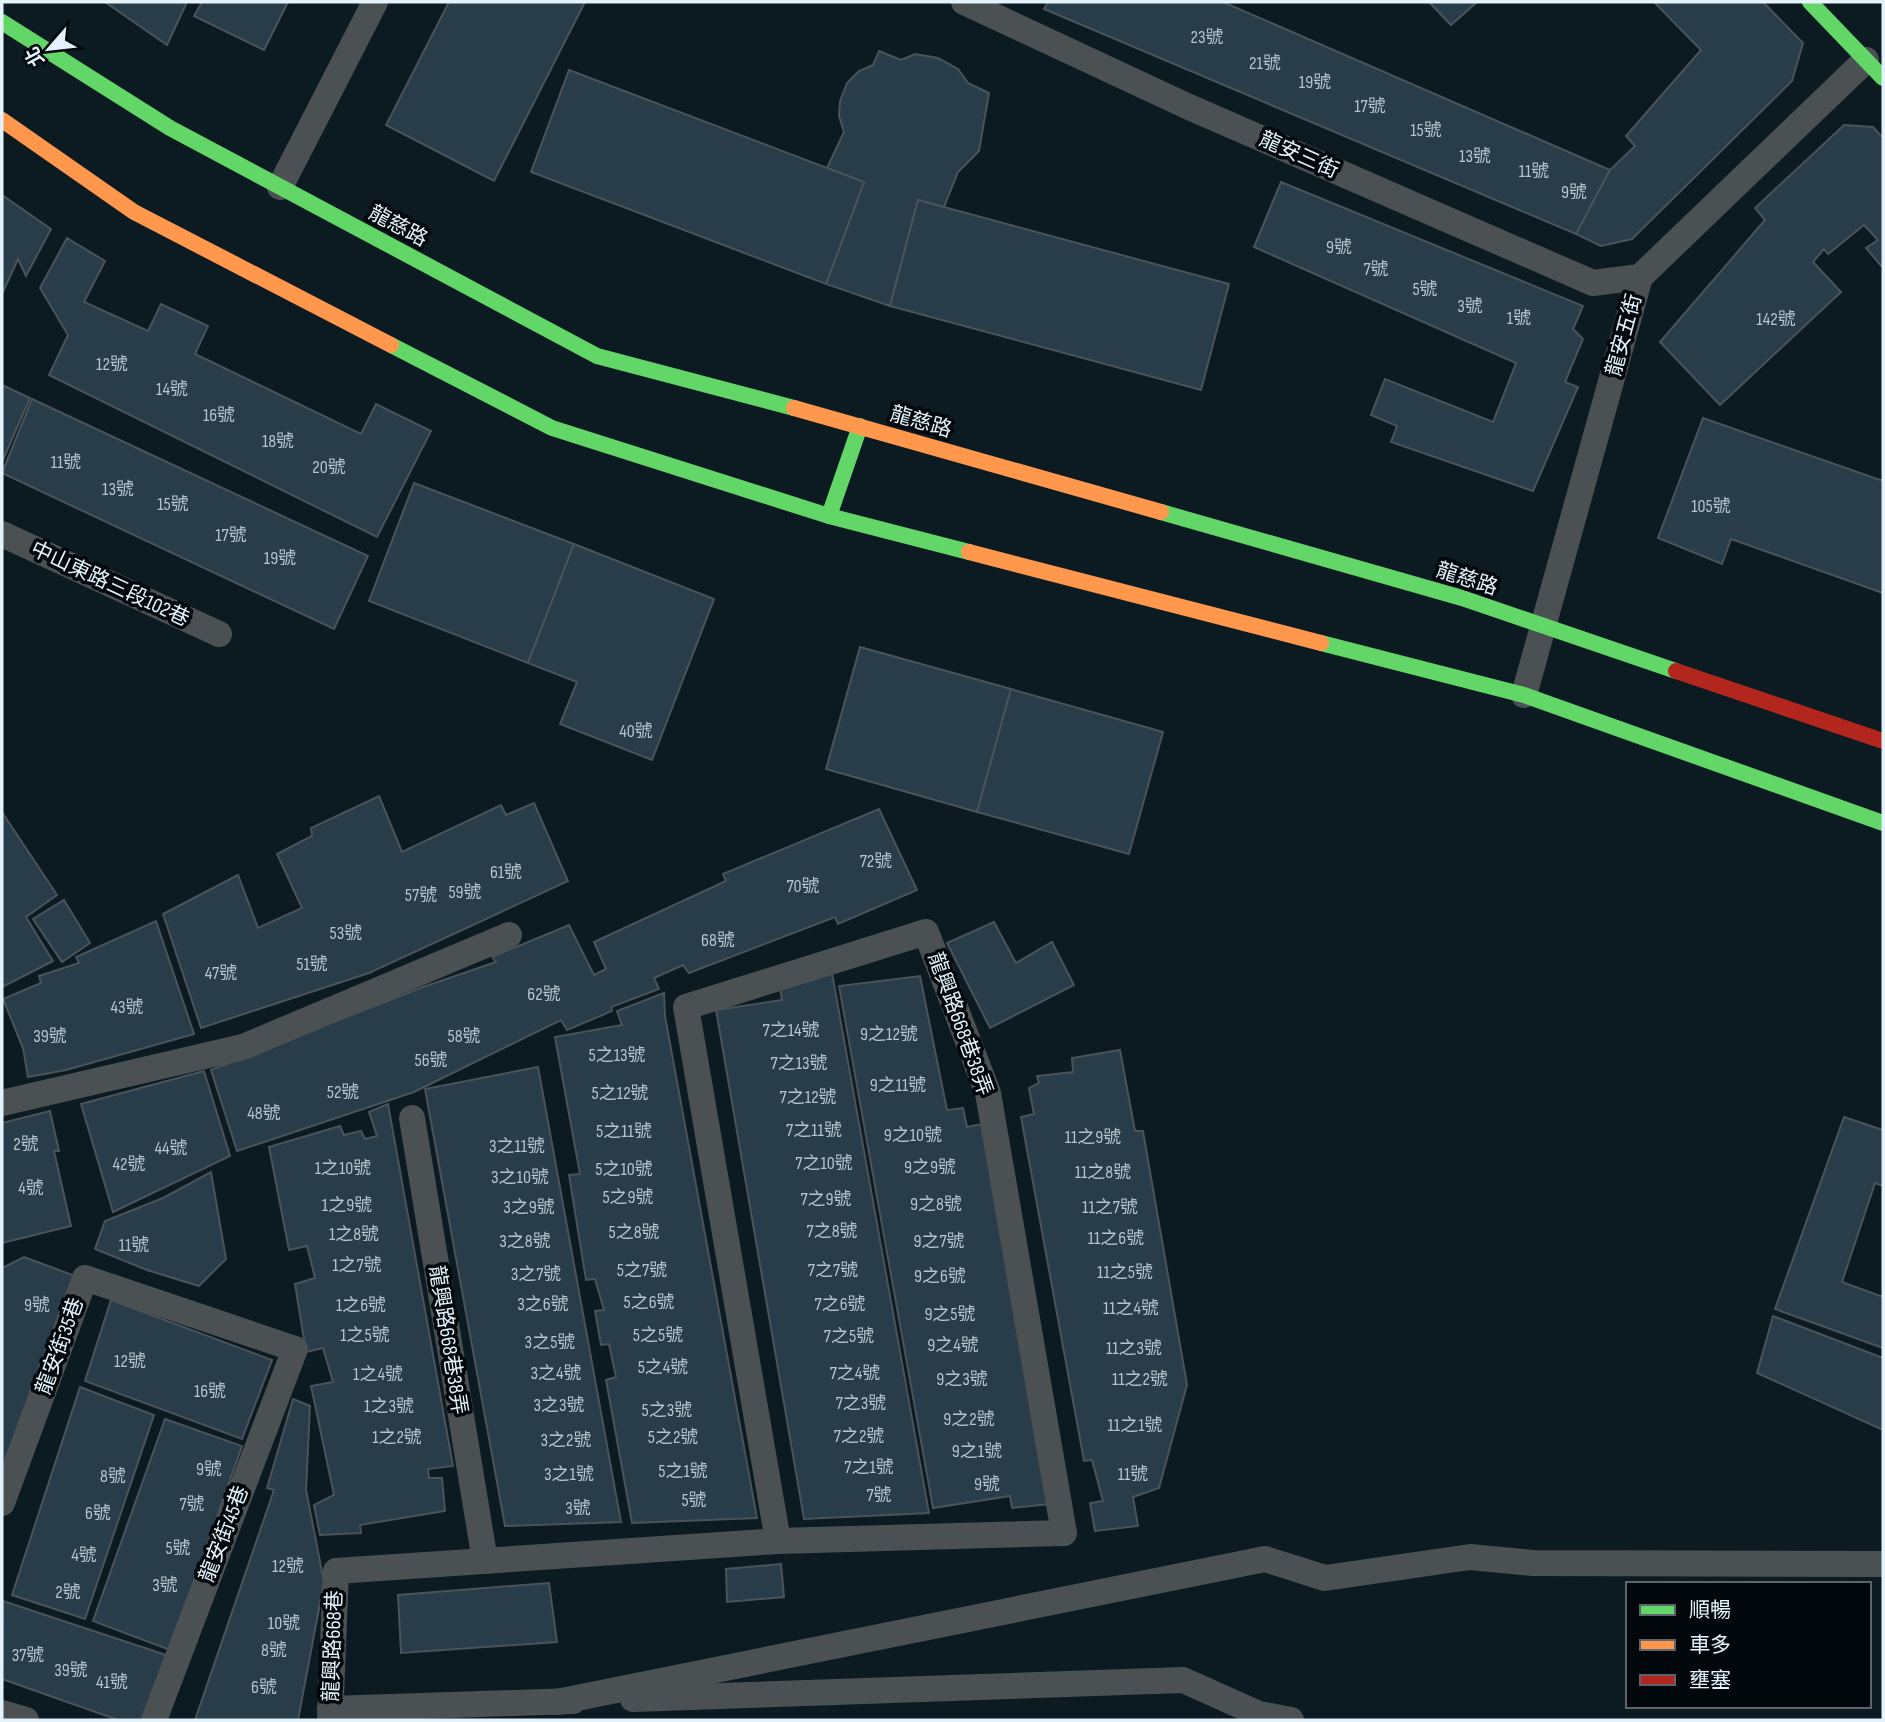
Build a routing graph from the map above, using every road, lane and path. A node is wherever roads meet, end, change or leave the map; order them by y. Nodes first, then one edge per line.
1 (375, 2) edge
2 (964, 2) edge
3 (1810, 2) edge
4 (2, 22) edge
5 (1875, 69) edge
6 (2, 120) edge
7 (280, 187) junction
8 (1640, 277) junction
9 (860, 426) junction
10 (828, 516) junction
11 (2, 534) edge
12 (1545, 627) junction
13 (219, 634) dead end
14 (1524, 695) junction
15 (1883, 741) edge
16 (1883, 824) edge
17 (509, 935) dead end
18 (2, 1103) edge
19 (412, 1118) dead end
20 (295, 1349) joint
21 (2, 1503) edge
22 (778, 1541) junction
23 (485, 1561) junction
24 (1883, 1564) edge
25 (336, 1571) joint
26 (557, 1702) junction
27 (2, 1713) edge
28 (330, 1715) edge
29 (1258, 1717) edge
30 (26, 1720) edge
31 (154, 1720) edge
32 (1291, 1720) edge

1 - 7 lane
2 - 8 lane, 龍安三街
3 - 5 street
4 - 7 street, 龍慈路
5 - 8 lane, 龍安五街
6 - 10 street
7 - 9 street, 龍慈路
8 - 12 lane, 龍安五街
9 - 10 street
9 - 12 street, 龍慈路
10 - 14 street
11 - 13 lane, 中山東路三段102巷
12 - 14 lane, 龍安五街
12 - 15 street, 龍慈路
14 - 16 street
17 - 18 lane
19 - 23 lane, 龍興路668巷38弄
20 - 21 lane, 龍安街35巷
20 - 31 lane, 龍安街45巷
22 - 22 lane, 龍興路668巷38弄
22 - 23 lane, 龍興路668巷38弄
23 - 25 lane, 龍興路668巷38弄
24 - 26 lane
25 - 28 lane, 龍興路668巷
26 - 28 lane
26 - 29 lane
27 - 30 lane
29 - 32 lane

